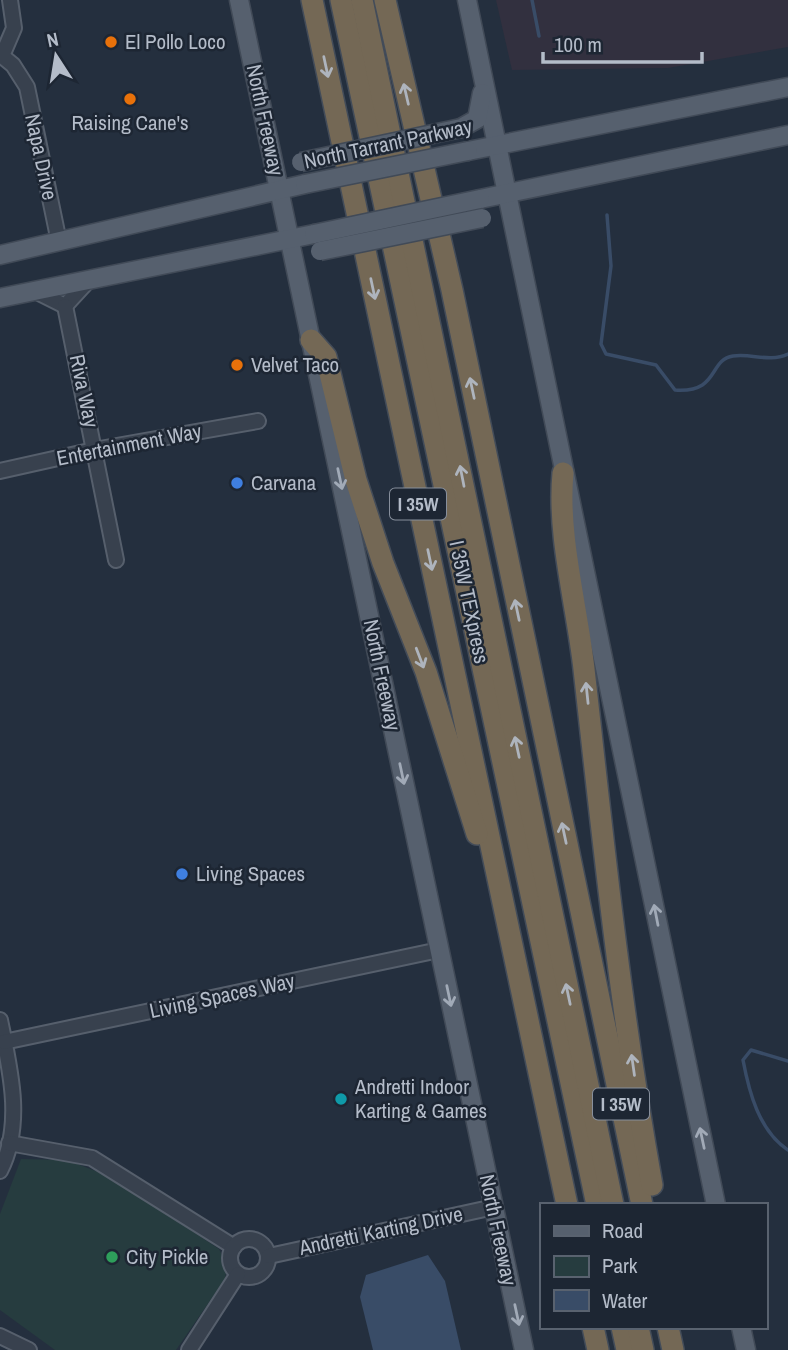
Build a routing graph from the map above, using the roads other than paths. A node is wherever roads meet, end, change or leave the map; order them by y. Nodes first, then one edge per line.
1 (10, 0) edge
2 (239, 0) edge
3 (312, 0) edge
4 (341, 0) edge
5 (362, 0) edge
6 (385, 0) edge
7 (467, 0) edge
8 (1, 58) edge
9 (484, 81) junction
10 (788, 88) edge
11 (788, 135) edge
12 (497, 145) junction
13 (273, 151) junction
14 (280, 190) junction
15 (504, 193) junction
16 (511, 226) junction
17 (291, 238) junction
18 (59, 242) junction
19 (317, 242) junction
20 (0, 255) edge
21 (297, 271) junction
22 (88, 281) junction
23 (35, 291) junction
24 (0, 298) edge
25 (65, 306) junction
26 (311, 340) junction
27 (258, 421) dead end
28 (94, 450) junction
29 (0, 471) edge
30 (563, 473) junction
31 (116, 560) dead end
32 (439, 950) junction
33 (527, 1009) junction
34 (0, 1020) edge
35 (4, 1042) junction
36 (546, 1106) junction
37 (9, 1143) junction
38 (0, 1171) edge
39 (558, 1203) edge
40 (567, 1203) edge
41 (597, 1203) edge
42 (612, 1203) edge
43 (642, 1203) edge
44 (656, 1203) edge
45 (716, 1203) edge
46 (494, 1206) junction
47 (234, 1247) junction
48 (269, 1256) junction
49 (238, 1274) junction
50 (0, 1322) edge
51 (582, 1329) edge
52 (593, 1329) edge
53 (622, 1329) edge
54 (638, 1329) edge
55 (668, 1329) edge
56 (678, 1329) edge
57 (741, 1329) edge
58 (6, 1337) edge
59 (29, 1350) edge
60 (189, 1350) edge
61 (524, 1350) edge
62 (586, 1350) edge
63 (598, 1350) edge
64 (627, 1350) edge
65 (643, 1350) edge
66 (673, 1350) edge
67 (682, 1350) edge
68 (746, 1350) edge

1 - 8 street, Napa Drive
2 - 13 main road, North Freeway
3 -> 33 highway, I 35W
4 - 41 highway, I 35W TEXpress
42 -> 5 highway, I 35W TEXpress
43 -> 6 highway, I 35W
7 - 9 main road
8 - 18 street, Napa Drive
9 - 12 main road
9 - 13 main road, bridge
10 - 12 main road, North Tarrant Parkway
11 - 15 main road
12 - 14 main road, North Tarrant Parkway, bridge
12 - 15 main road
13 - 14 main road, North Freeway
14 - 17 main road, North Freeway
14 - 18 main road, North Tarrant Parkway
15 - 16 main road
15 - 19 main road, bridge
16 - 19 main road, bridge
16 - 30 main road
17 - 19 main road
17 - 21 main road, North Freeway
17 - 22 main road
18 - 20 main road, North Tarrant Parkway
19 - 21 main road
21 - 26 main road, North Freeway
22 - 23 main road
22 - 25 street
23 - 24 main road
23 - 25 street
25 - 28 street, Riva Way
26 -> 32 main road, North Freeway
26 -> 33 highway
27 - 28 street, Entertainment Way
28 - 29 street, Entertainment Way
28 - 31 street, Riva Way
44 -> 30 highway
45 -> 30 main road
32 - 35 street, Living Spaces Way
32 -> 46 main road, North Freeway
33 - 36 highway, I 35W
34 - 35 street
35 - 37 street
36 - 39 highway
36 - 40 highway, I 35W
37 - 38 street
37 - 47 street
46 - 48 street, Andretti Karting Drive
46 -> 61 main road, North Freeway
47 - 48 street
47 - 49 street
48 - 49 street
49 - 60 street
50 - 58 street
51 - 62 highway
52 - 63 highway
53 - 64 highway
54 - 65 highway
55 - 66 highway
56 - 67 highway
57 - 68 main road
58 - 59 street

